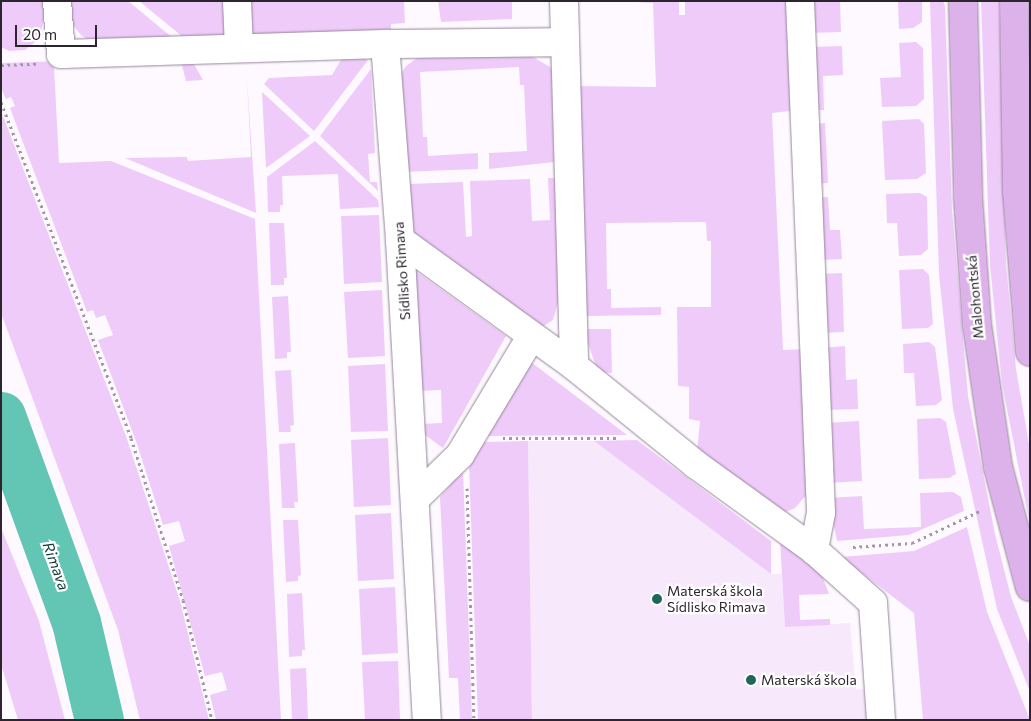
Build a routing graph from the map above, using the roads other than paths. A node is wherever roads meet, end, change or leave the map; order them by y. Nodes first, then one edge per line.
1 (58, 1) edge
2 (237, 1) edge
3 (564, 1) edge
4 (800, 1) edge
5 (964, 1) edge
6 (1014, 1) edge
7 (565, 42) junction
8 (385, 44) junction
9 (239, 48) junction
10 (400, 240) junction
11 (531, 337) junction
12 (1030, 351) edge
13 (574, 366) junction
14 (416, 498) junction
15 (818, 554) junction
16 (1030, 587) edge
17 (426, 720) edge
18 (881, 720) edge

1 - 9 street
2 - 9 street
3 - 7 street
4 - 15 street
5 - 16 main road, Malohontská
6 - 12 main road
7 - 8 street
7 - 13 street
8 - 9 street
8 - 10 street, Sídlisko Rimava
10 - 11 street
10 - 14 street, Sídlisko Rimava
11 - 13 street
11 - 14 street
13 - 15 street
14 - 17 street, Sídlisko Rimava
15 - 18 street

